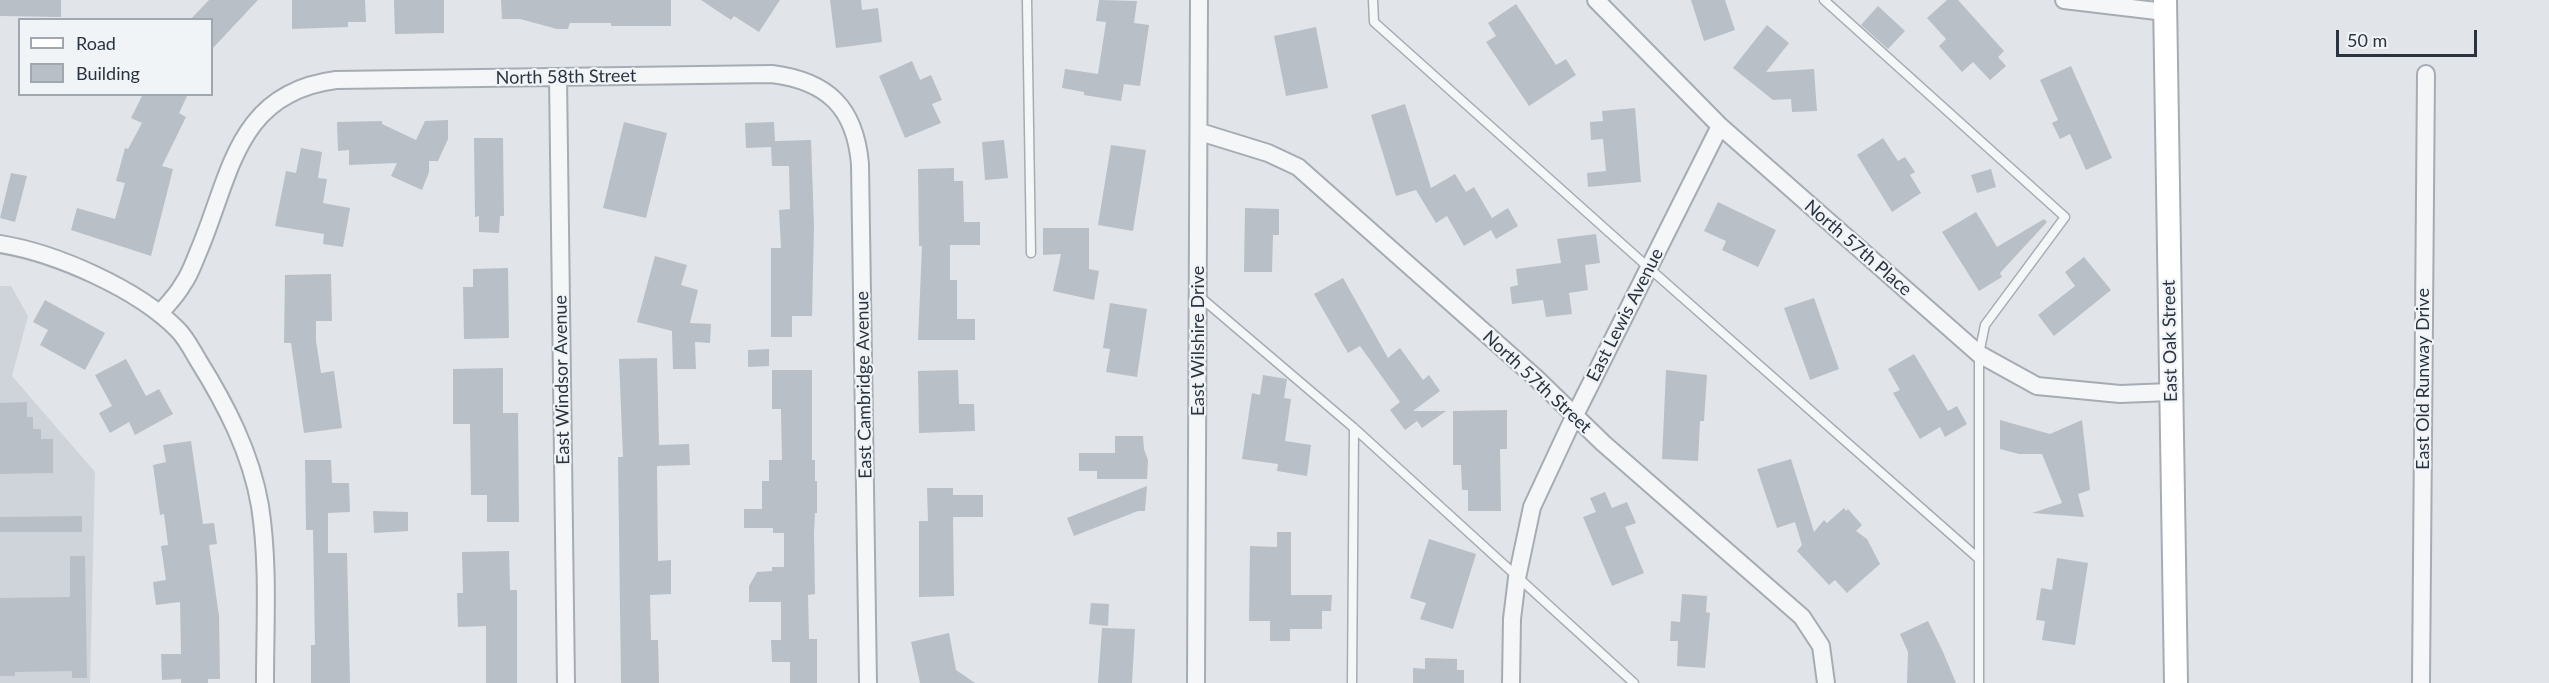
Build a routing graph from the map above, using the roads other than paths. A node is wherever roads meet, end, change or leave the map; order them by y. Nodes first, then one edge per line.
1 (1028, 0) edge
2 (1199, 0) edge
3 (1372, 0) edge
4 (1596, 0) edge
5 (1824, 0) edge
6 (2064, 0) edge
7 (2165, 6) edge
8 (2426, 74) dead end
9 (558, 77) junction
10 (830, 94) joint
11 (1720, 126) junction
12 (1200, 132) junction
13 (0, 244) edge
14 (1031, 253) dead end
15 (1648, 268) junction
16 (1199, 296) junction
17 (160, 313) junction
18 (1979, 354) junction
19 (2171, 392) junction
20 (1574, 417) junction
21 (1354, 428) junction
22 (1979, 559) junction
23 (1517, 578) junction
24 (265, 683) edge
25 (566, 683) edge
26 (868, 683) edge
27 (1196, 683) edge
28 (1352, 683) edge
29 (1511, 683) edge
30 (1634, 683) edge
31 (1826, 683) edge
32 (1979, 683) edge
33 (2176, 683) edge
34 (2421, 683) edge

1 - 14 lane
2 - 12 street, East Wilshire Drive
3 - 15 lane
4 - 11 street, North 57th Place
5 - 18 lane
6 - 7 street
7 - 19 street, East Oak Street
8 - 34 street, East Old Runway Drive
9 - 10 street, North 58th Street
9 - 17 street, North 58th Street
9 - 25 street, East Windsor Avenue
10 - 26 street, East Cambridge Avenue
11 - 15 street, East Lewis Avenue
11 - 18 street, North 57th Place
12 - 16 street, East Wilshire Drive
12 - 20 street, North 57th Street
13 - 17 street
15 - 20 street, East Lewis Avenue
15 - 22 lane
16 - 21 lane
16 - 27 street, East Wilshire Drive
17 - 24 street
18 - 19 street, North 57th Place
18 - 22 lane
19 - 33 street, East Oak Street
20 - 23 street, East Lewis Avenue
20 - 31 street, North 57th Street
21 - 23 lane
21 - 28 lane
22 - 32 lane
23 - 29 street, East Lewis Avenue
23 - 30 lane

